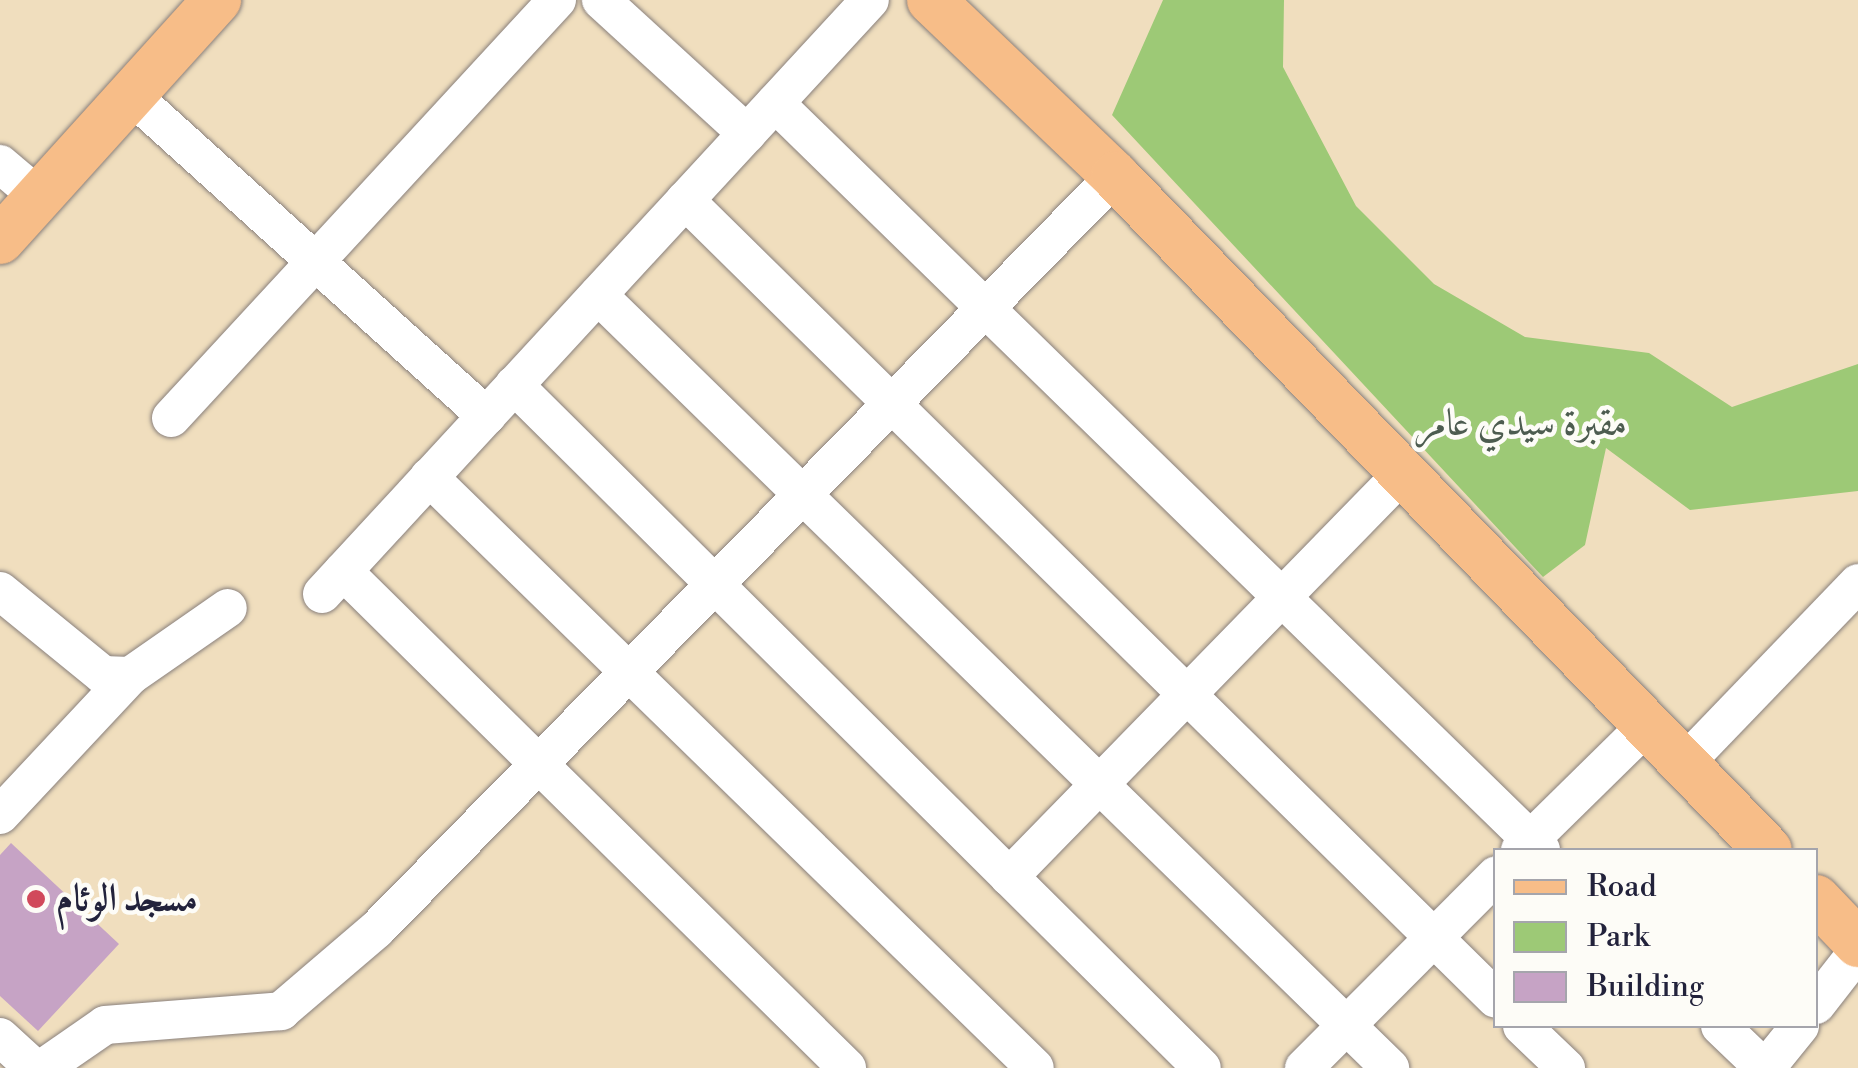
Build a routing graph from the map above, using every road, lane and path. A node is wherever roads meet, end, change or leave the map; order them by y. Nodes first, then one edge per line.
1 (217, 0) edge
2 (558, 0) edge
3 (601, 0) edge
4 (870, 0) edge
5 (931, 0) edge
6 (131, 95) junction
7 (775, 102) junction
8 (746, 134) junction
9 (0, 164) edge
10 (1115, 176) junction
11 (38, 197) junction
12 (685, 200) junction
13 (0, 240) edge
14 (315, 262) junction
15 (598, 295) junction
16 (986, 309) junction
17 (514, 386) junction
18 (893, 405) junction
19 (486, 416) junction
20 (171, 418) dead end
21 (1403, 473) junction
22 (429, 477) junction
23 (803, 495) junction
24 (1858, 583) edge
25 (714, 584) junction
26 (0, 591) edge
27 (1278, 594) junction
28 (228, 608) dead end
29 (628, 671) junction
30 (130, 676) junction
31 (1185, 693) junction
32 (1646, 725) junction
33 (539, 764) junction
34 (1684, 764) junction
35 (1097, 782) junction
36 (0, 815) edge
37 (1531, 847) edge
38 (1766, 848) edge
39 (1009, 876) junction
40 (1493, 878) edge
41 (1818, 901) edge
42 (1432, 936) junction
43 (1858, 943) edge
44 (1858, 951) edge
45 (1493, 996) edge
46 (1818, 1003) edge
47 (1345, 1025) junction
48 (1524, 1028) edge
49 (1722, 1028) edge
50 (1798, 1028) edge
51 (0, 1037) edge
52 (34, 1068) edge
53 (43, 1068) edge
54 (847, 1068) edge
55 (1035, 1068) edge
56 (1202, 1068) edge
57 (1304, 1068) edge
58 (1390, 1068) edge
59 (1566, 1068) edge
60 (1765, 1068) edge

1 - 6 main road
2 - 14 street
3 - 8 street
4 - 7 street
5 - 10 main road
6 - 11 main road
6 - 14 street
7 - 8 street
7 - 16 street
8 - 12 street
9 - 11 street
10 - 16 street
10 - 21 main road
11 - 13 main road
12 - 15 street
12 - 18 street
14 - 19 street
14 - 20 street
15 - 17 street
15 - 23 street
16 - 18 street
16 - 27 street
17 - 19 street
17 - 25 street
18 - 23 street
18 - 31 street
19 - 22 street
21 - 27 street
21 - 32 main road
22 - 29 street
22 - 33 street
23 - 25 street
23 - 35 street
24 - 34 street
25 - 29 street
25 - 39 street
26 - 30 street
27 - 31 street
27 - 37 street
28 - 30 street
29 - 33 street
29 - 55 street
30 - 36 street
31 - 35 street
31 - 42 street
32 - 34 main road
32 - 37 street
33 - 53 street
33 - 54 street
34 - 38 main road
35 - 39 street
35 - 47 street
39 - 56 street
40 - 42 street
41 - 43 main road
42 - 45 street
42 - 47 street
44 - 46 street
47 - 57 street
47 - 58 street
48 - 59 street
49 - 60 street
50 - 60 street
51 - 52 street

